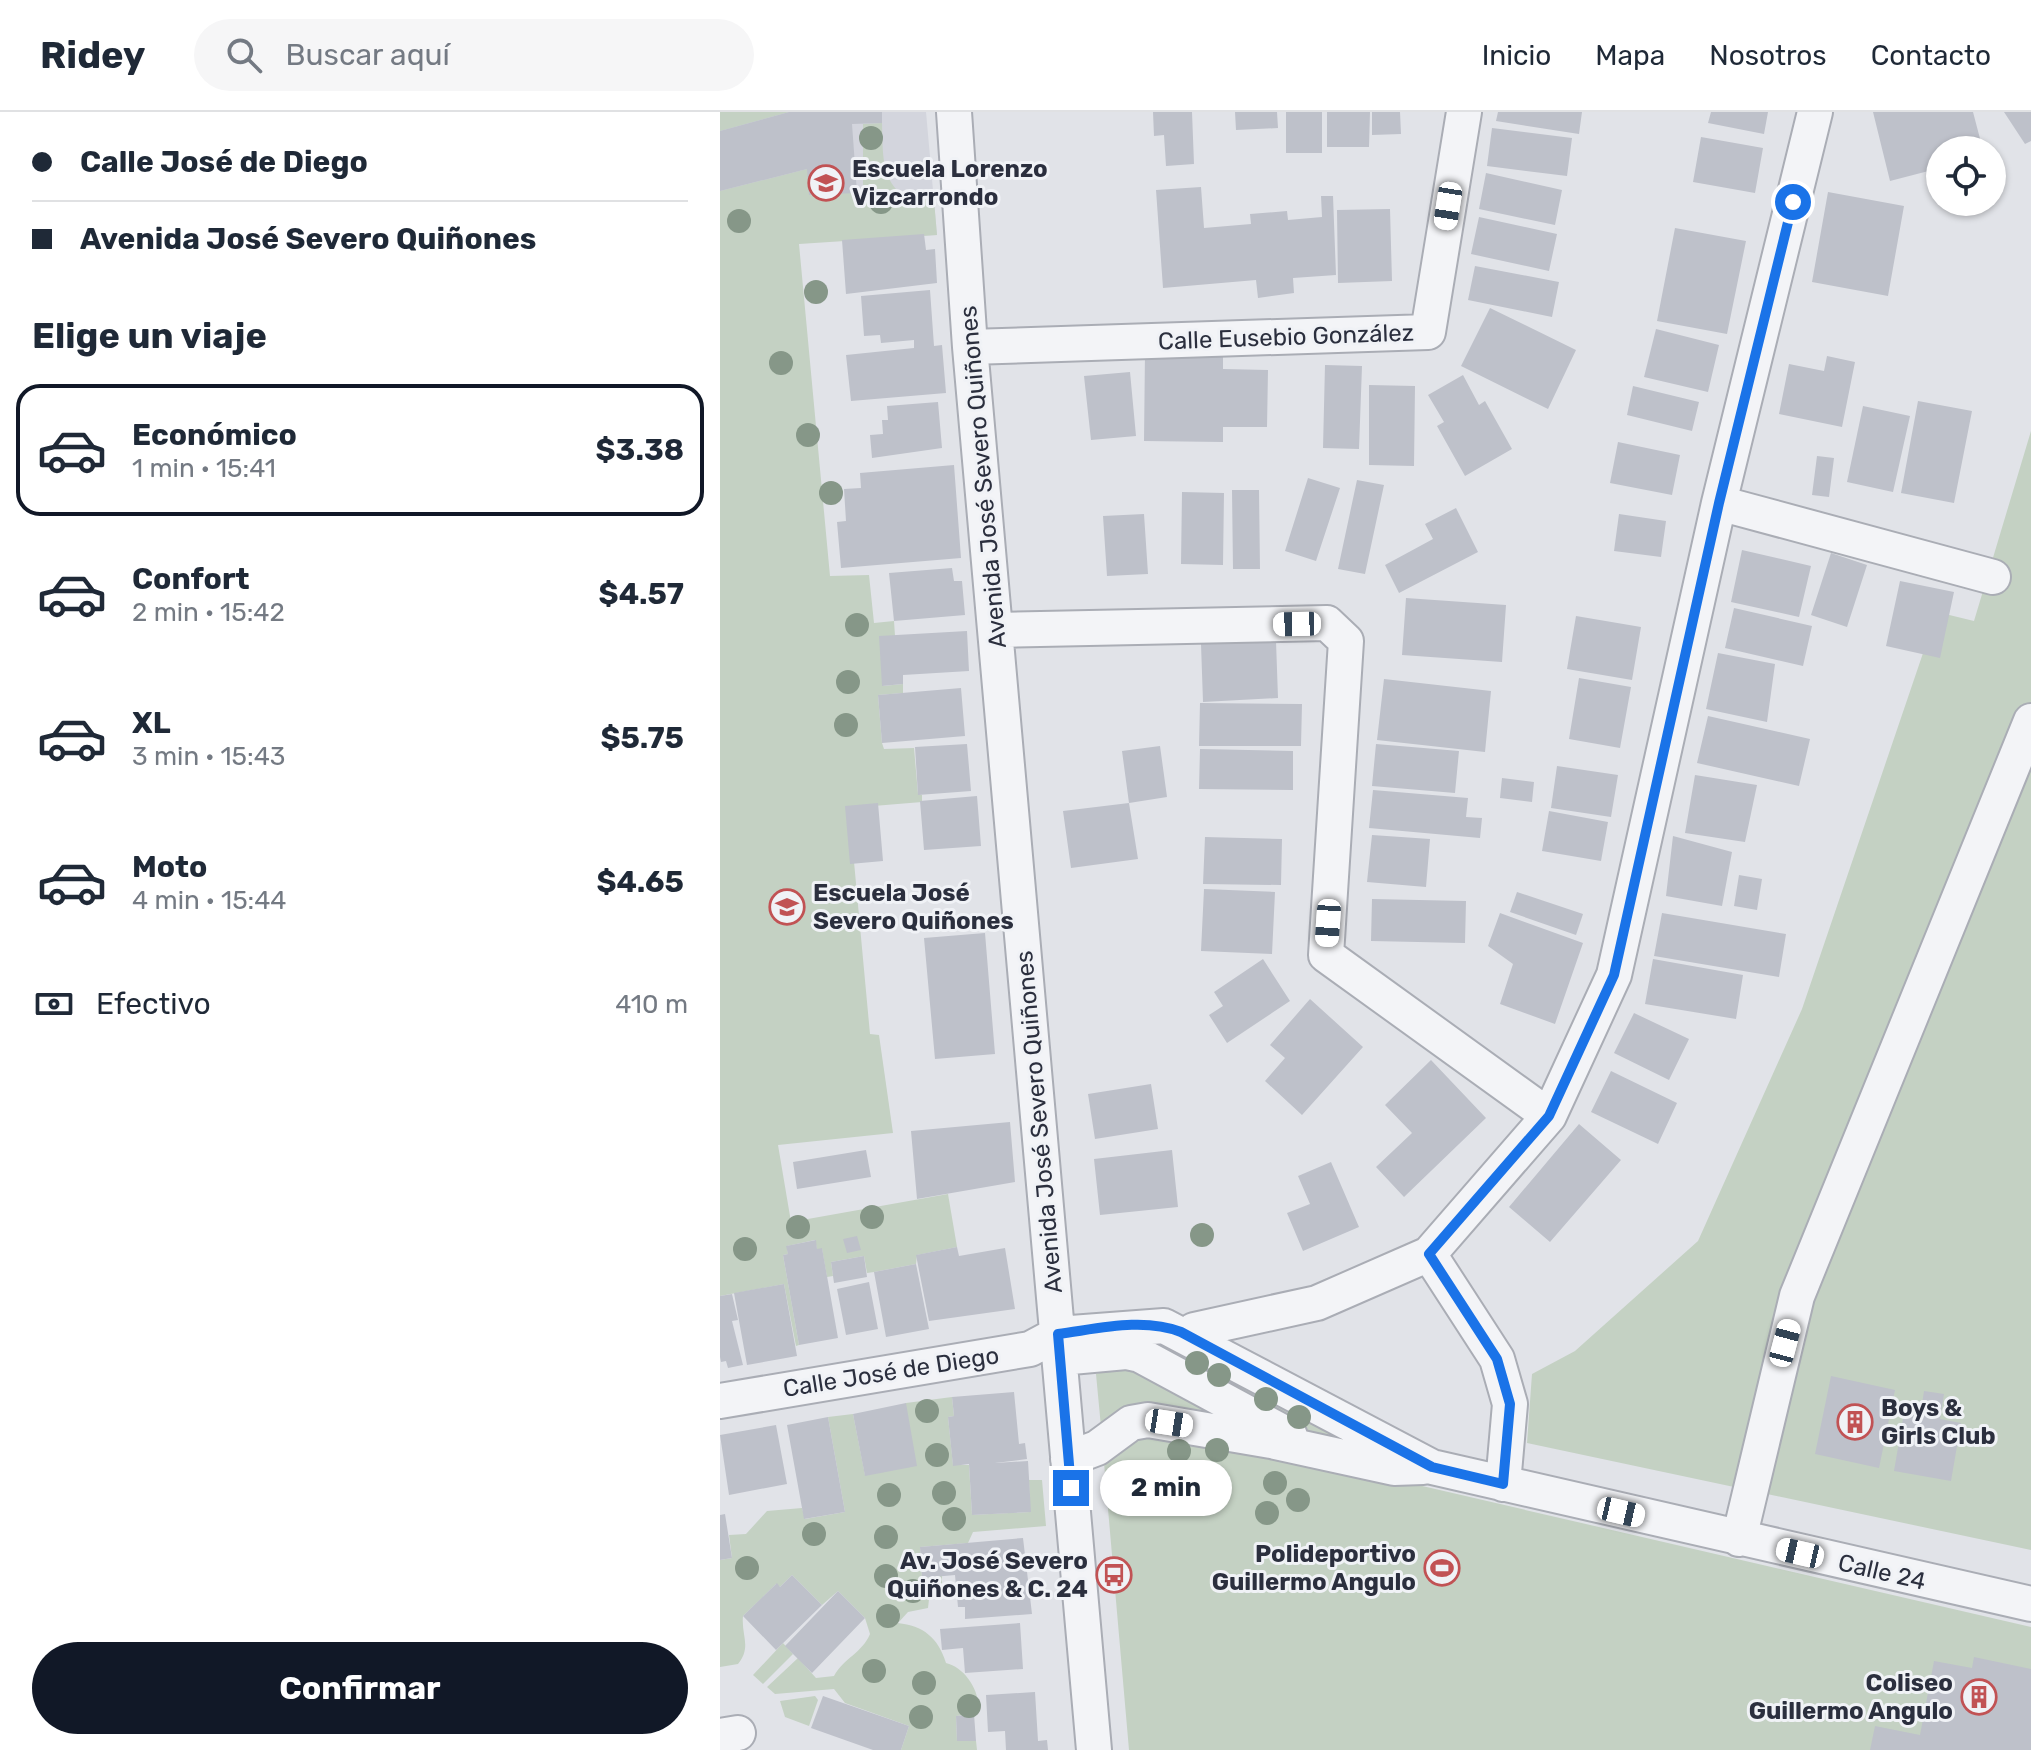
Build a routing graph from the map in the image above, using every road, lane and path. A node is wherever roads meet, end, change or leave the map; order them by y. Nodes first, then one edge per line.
1 (954, 112) edge
2 (1464, 112) edge
3 (1815, 112) edge
4 (970, 347) junction
5 (1719, 503) junction
6 (1993, 577) dead end
7 (997, 630) junction
8 (2031, 721) edge
9 (1549, 1116) junction
10 (1429, 1254) junction
11 (1194, 1330) dead end
12 (1059, 1346) junction
13 (720, 1401) edge
14 (1311, 1449) junction
15 (1068, 1459) junction
16 (1432, 1467) junction
17 (1503, 1484) junction
18 (1739, 1539) junction
19 (2031, 1604) edge
20 (1094, 1750) edge

1 - 4 street, Avenida José Severo Quiñones
2 - 4 street, Calle Eusebio González
3 - 5 street
4 - 7 street, Avenida José Severo Quiñones
5 - 6 street
5 - 9 street
7 - 9 street
7 - 12 street, Avenida José Severo Quiñones
8 - 18 street
9 - 10 street
10 - 11 street
10 - 17 street
12 - 13 street, Calle José de Diego
12 - 14 street
12 - 15 street, Avenida José Severo Quiñones
12 - 16 street, Calle 24
14 - 15 street
14 - 16 street
15 - 20 street, Avenida José Severo Quiñones
16 - 17 street, Calle 24
17 - 18 street, Calle 24
18 - 19 street, Calle 24

